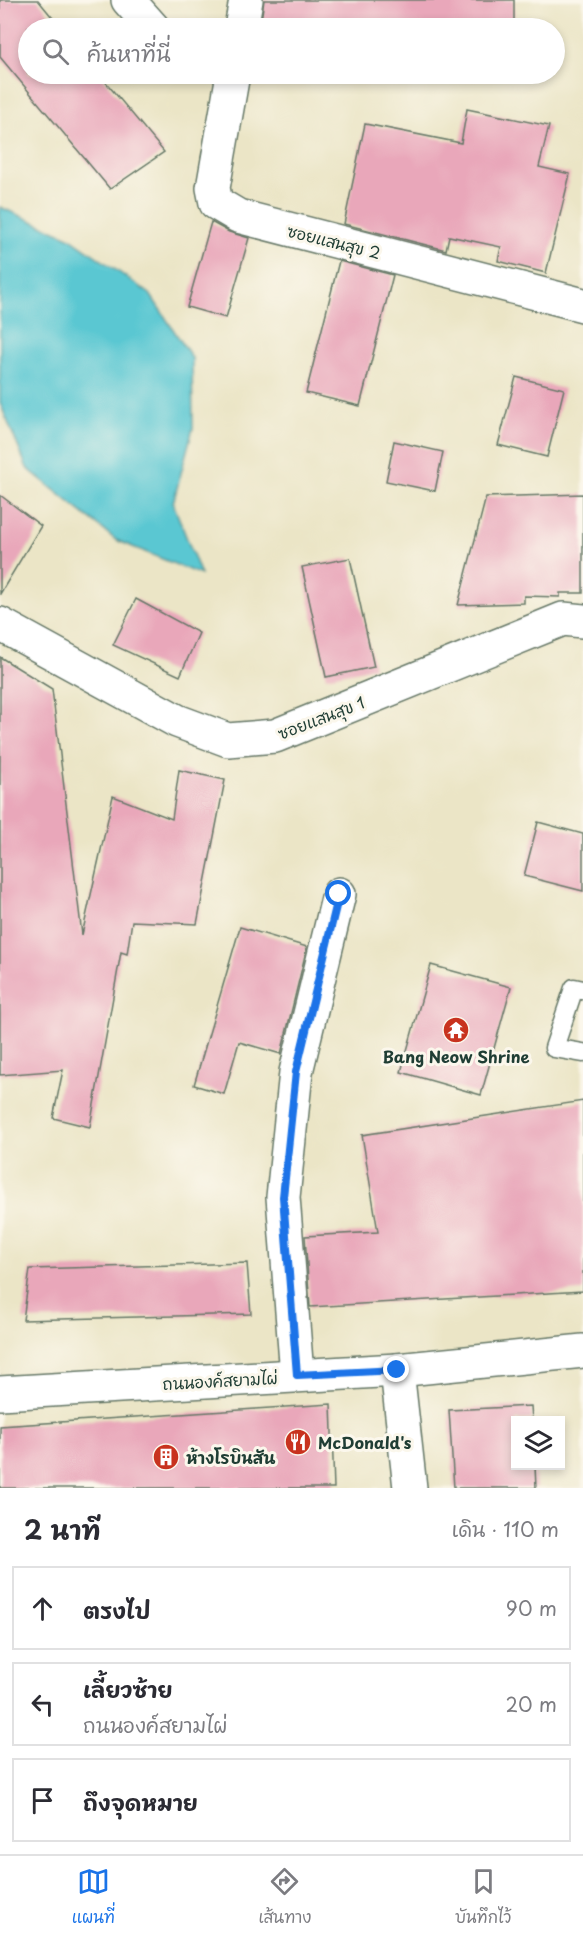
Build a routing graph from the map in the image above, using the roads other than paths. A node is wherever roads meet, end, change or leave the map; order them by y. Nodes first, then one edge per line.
1 (128, 0) edge
2 (246, 0) edge
3 (144, 18) edge
4 (243, 18) edge
5 (231, 84) edge
6 (583, 305) edge
7 (583, 621) edge
8 (0, 624) edge
9 (339, 894) dead end
10 (583, 990) edge
11 (583, 1053) edge
12 (583, 1351) edge
13 (397, 1370) junction
14 (297, 1375) junction
15 (0, 1393) edge
16 (410, 1488) edge

1 - 3 street
2 - 4 street
5 - 6 street, ซอยแสนสุข 2
7 - 8 street, ซอยแสนสุข 1
9 - 14 street
10 - 11 lane
12 - 13 street, ถนนองค์สยามไผ่
13 - 14 street, ถนนองค์สยามไผ่
13 - 16 street
14 - 15 street, ถนนองค์สยามไผ่

